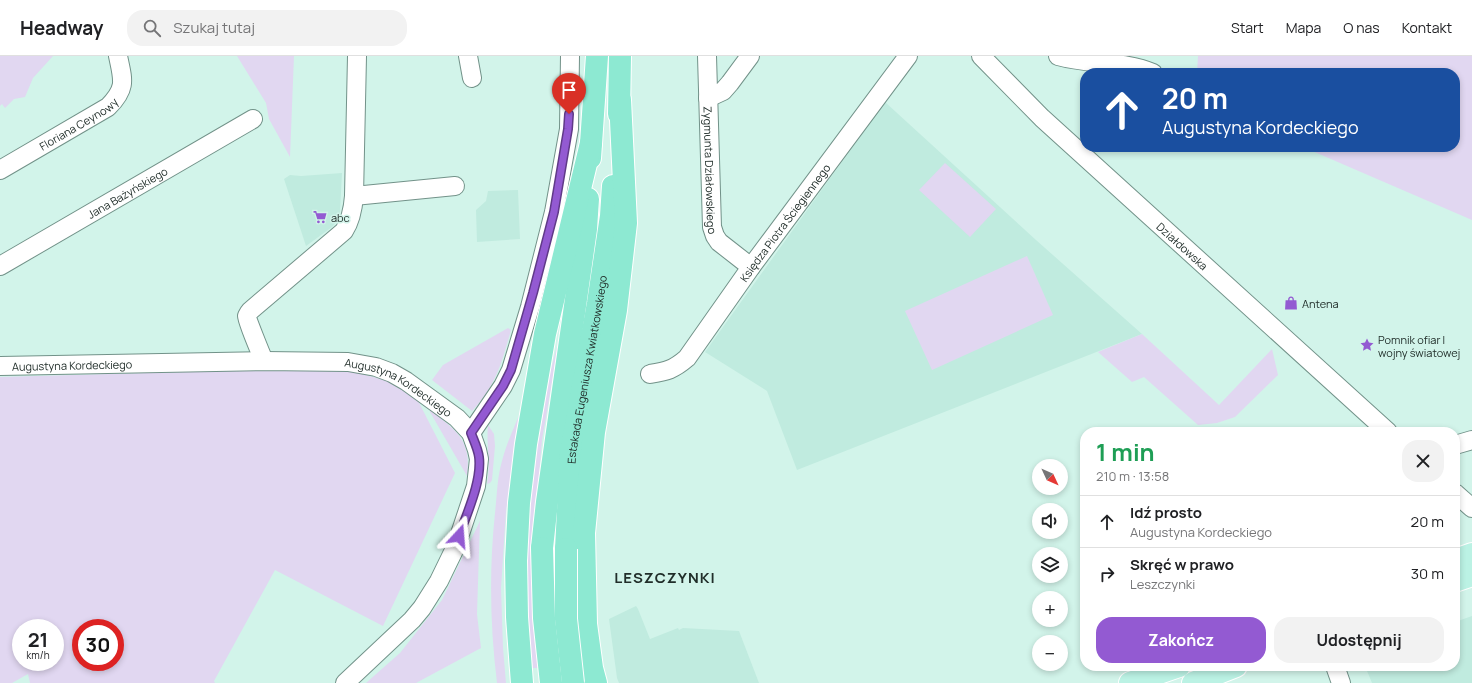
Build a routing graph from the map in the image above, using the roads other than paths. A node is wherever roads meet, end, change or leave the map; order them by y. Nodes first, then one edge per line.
1 (118, 56) edge
2 (357, 56) edge
3 (468, 56) edge
4 (570, 56) edge
5 (597, 56) edge
6 (620, 56) edge
7 (707, 56) edge
8 (750, 56) edge
9 (908, 56) edge
10 (981, 56) edge
11 (1058, 56) edge
12 (1139, 68) edge
13 (472, 78) dead end
14 (708, 98) junction
15 (620, 100) junction
16 (253, 119) dead end
17 (591, 143) junction
18 (0, 170) edge
19 (455, 186) dead end
20 (354, 196) junction
21 (0, 266) edge
22 (752, 267) junction
23 (264, 361) junction
24 (0, 366) edge
25 (650, 374) dead end
26 (1382, 427) edge
27 (471, 433) junction
28 (1472, 440) edge
29 (1460, 444) edge
30 (1460, 497) edge
31 (1472, 508) edge
32 (1472, 554) edge
33 (1460, 558) edge
34 (1472, 575) edge
35 (1460, 579) edge
36 (1165, 671) edge
37 (1223, 671) edge
38 (1337, 671) edge
39 (594, 675) edge
40 (521, 678) edge
41 (345, 683) edge
42 (551, 683) edge
43 (573, 683) edge
44 (1130, 683) edge
45 (1193, 683) edge
46 (1341, 683) edge

1 - 18 street, Floriana Ceynowy
2 - 20 street
3 - 13 street
4 - 27 street
5 - 17 highway, Estakada Eugeniusza Kwiatkowskiego
6 - 15 highway, Estakada Eugeniusza Kwiatkowskiego
7 - 14 street, Zygmunta Działowskiego
8 - 14 street
9 - 22 street, Księdza Piotra Ściegiennego
10 - 26 street, Działdowska
11 - 12 street
14 - 22 street, Zygmunta Działowskiego
15 - 39 highway
15 - 43 highway, Estakada Eugeniusza Kwiatkowskiego, bridge
16 - 21 street, Jana Bażyńskiego
17 - 40 highway
17 - 42 highway, Estakada Eugeniusza Kwiatkowskiego, bridge
19 - 20 street
20 - 23 street
22 - 25 street, Księdza Piotra Ściegiennego
23 - 24 street, Augustyna Kordeckiego
23 - 27 street, Augustyna Kordeckiego
27 - 41 street, Augustyna Kordeckiego
28 - 29 street
30 - 31 street
32 - 33 main road
34 - 35 main road
36 - 44 main road
37 - 45 main road
38 - 46 street
39 - 40 highway

